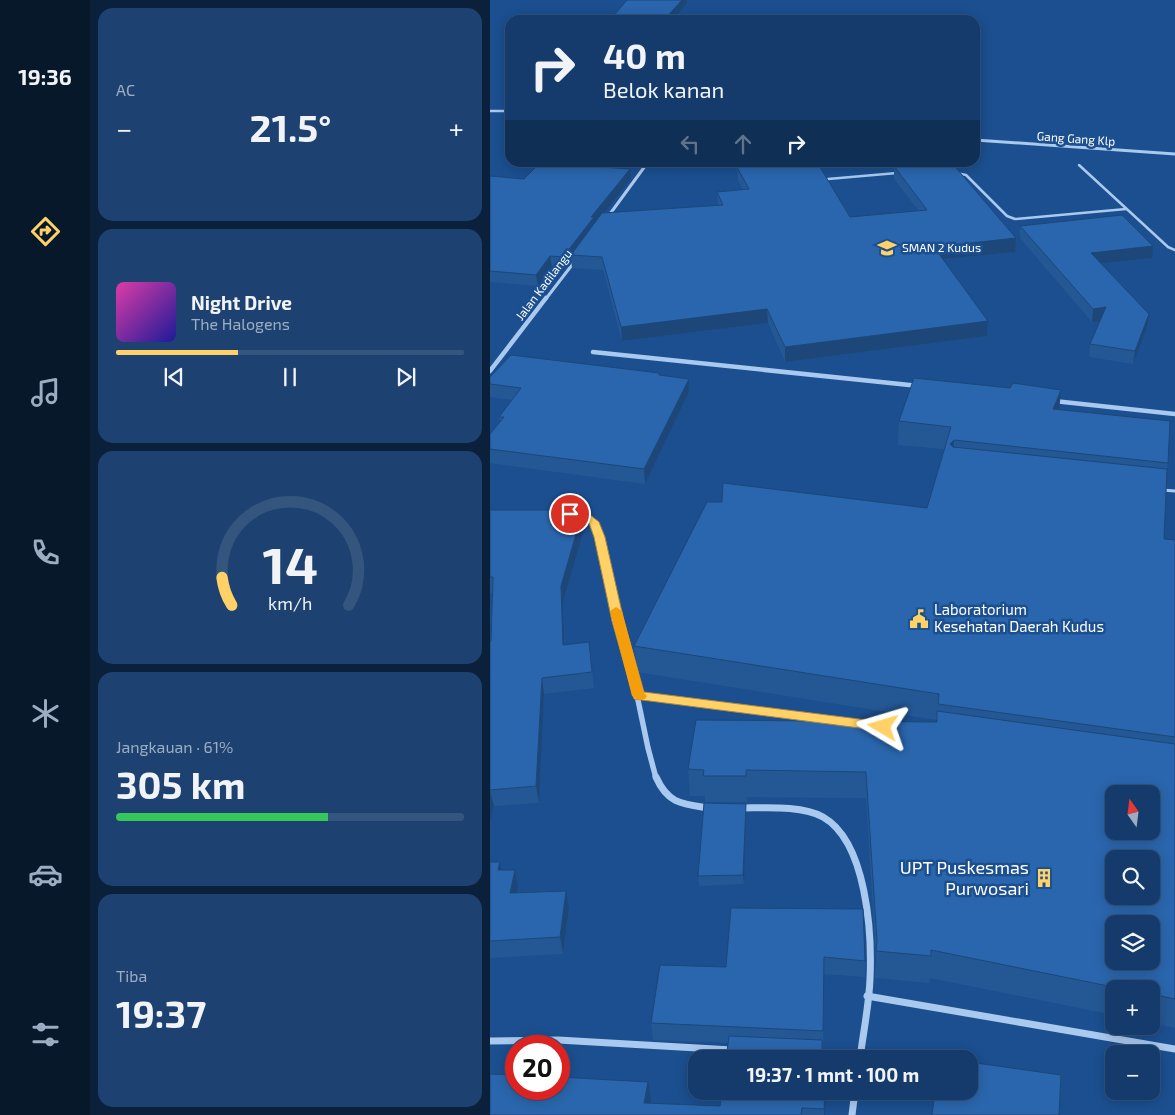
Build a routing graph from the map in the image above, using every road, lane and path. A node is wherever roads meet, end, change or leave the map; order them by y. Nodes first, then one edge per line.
1 (505, 111) edge
2 (490, 112) edge
3 (980, 140) edge
4 (1175, 154) edge
5 (1079, 165) dead end
6 (644, 167) edge
7 (903, 173) edge
8 (956, 173) edge
9 (828, 179) edge
10 (1126, 209) junction
11 (606, 220) edge
12 (1175, 250) edge
13 (577, 259) edge
14 (593, 352) dead end
15 (490, 371) edge
16 (927, 387) edge
17 (1046, 400) edge
18 (1175, 414) edge
19 (1156, 489) edge
20 (1175, 491) edge
21 (570, 514) edge
22 (638, 696) junction
23 (851, 723) edge
24 (730, 808) edge
25 (713, 809) edge
26 (867, 996) junction
27 (490, 1041) edge
28 (1175, 1049) edge
29 (723, 1050) edge
30 (861, 1050) edge
31 (854, 1100) edge
32 (852, 1115) edge

1 - 2 street
3 - 4 street, Gang Gang Klp
5 - 10 lane
6 - 11 street
7 - 9 lane
8 - 10 lane
10 - 12 lane
13 - 15 street, Jalan Kadilangu
14 - 16 street
17 - 18 street
19 - 20 lane
21 - 22 street
22 - 23 lane
22 - 25 street
24 - 26 street
26 - 28 street
26 - 30 street
27 - 29 street
31 - 32 street

